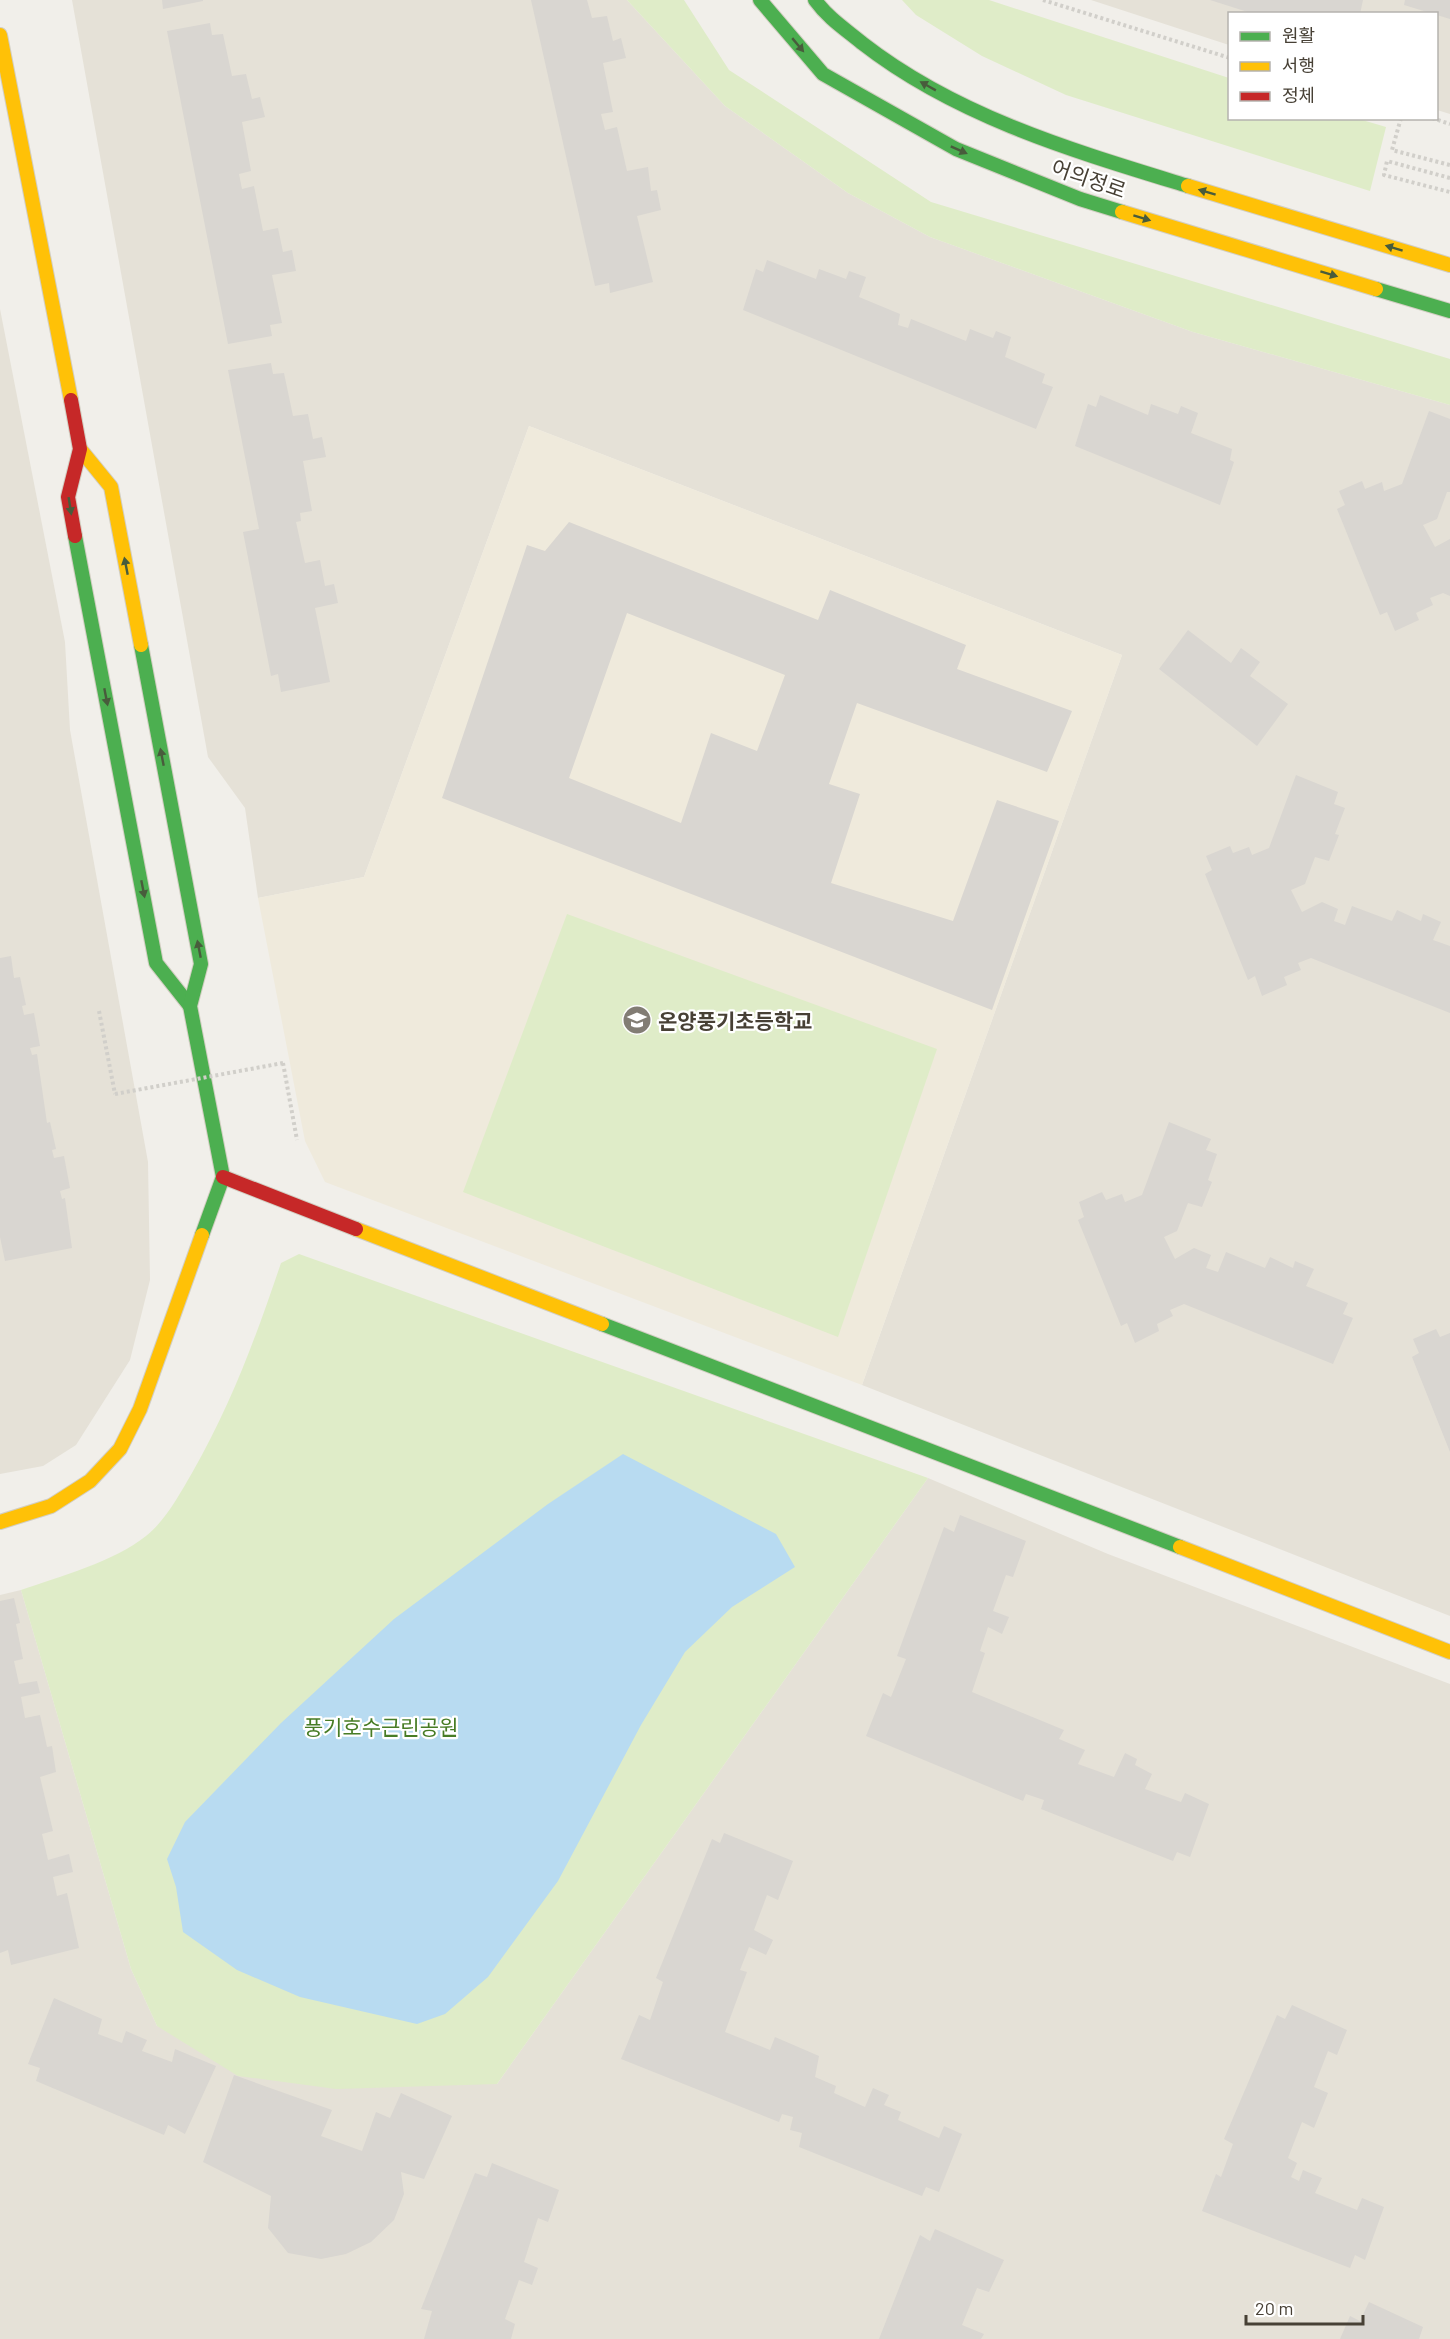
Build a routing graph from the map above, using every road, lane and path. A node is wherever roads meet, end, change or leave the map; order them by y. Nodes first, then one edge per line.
1 (760, 0) edge
2 (814, 0) edge
3 (1042, 0) edge
4 (0, 35) edge
5 (1228, 57) edge
6 (1400, 120) edge
7 (1450, 165) edge
8 (1450, 178) edge
9 (1450, 192) edge
10 (1450, 265) edge
11 (1450, 311) edge
12 (80, 449) junction
13 (190, 1006) junction
14 (99, 1011) dead end
15 (297, 1140) dead end
16 (223, 1177) junction
17 (0, 1522) edge
18 (1450, 1652) edge

1 -> 11 street, 어의정로
10 -> 2 street, 어의정로
3 - 5 path
4 - 12 street
6 - 7 path
8 - 9 path
13 -> 12 street
12 -> 13 street
13 - 16 street
14 - 15 path, bridge
16 - 17 street
16 - 18 street

